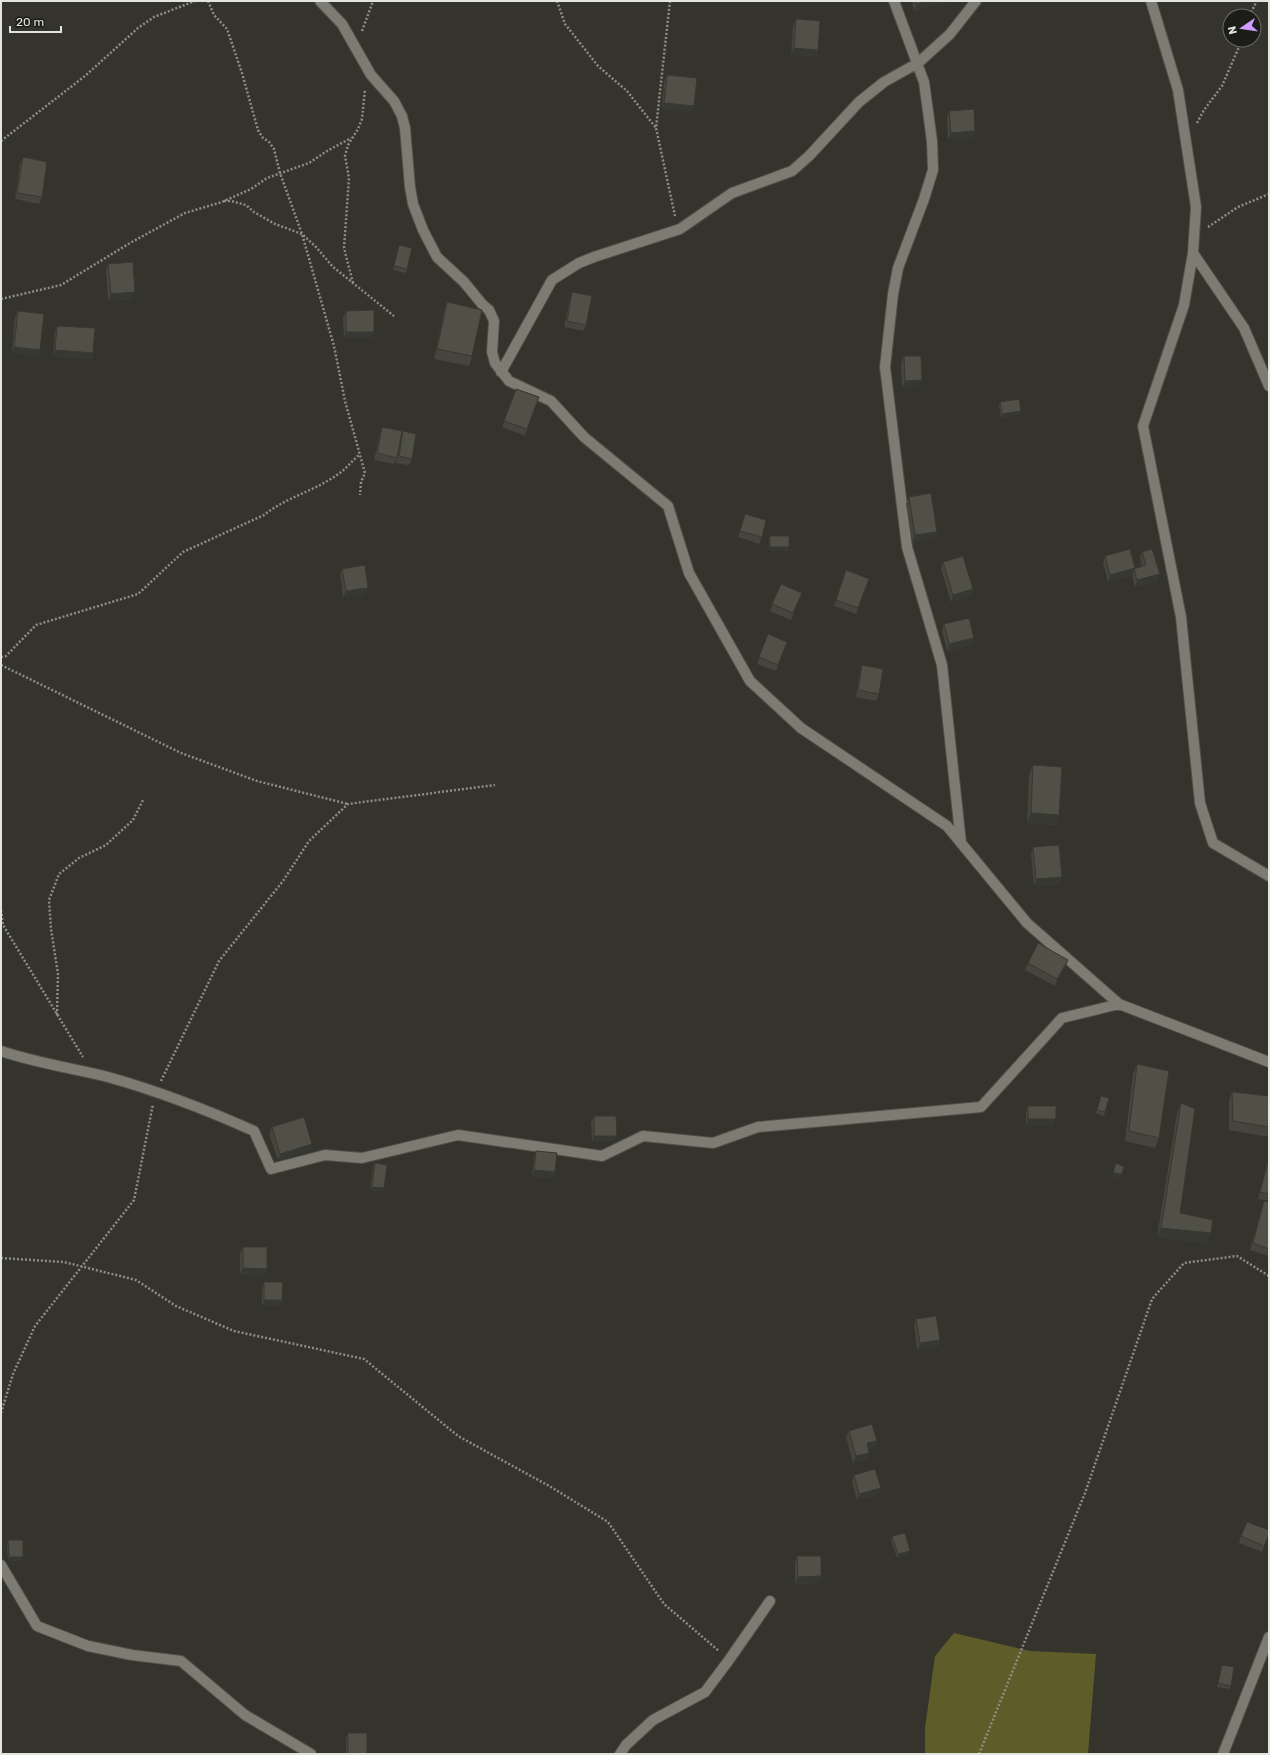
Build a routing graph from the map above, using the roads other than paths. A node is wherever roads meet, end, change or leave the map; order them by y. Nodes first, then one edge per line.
1 (320, 1) edge
2 (894, 1) edge
3 (976, 1) edge
4 (1151, 1) edge
5 (918, 63) junction
6 (1193, 253) junction
7 (501, 372) junction
8 (1269, 386) edge
9 (962, 843) junction
10 (1269, 876) edge
11 (1119, 1004) junction
12 (1, 1052) edge
13 (1269, 1062) edge
14 (1, 1565) edge
15 (770, 1601) dead end
16 (1269, 1637) edge
17 (311, 1754) edge
18 (620, 1754) edge
19 (1223, 1754) edge

1 - 7 street
2 - 5 street
3 - 5 street
4 - 6 street
5 - 7 street
5 - 9 street
6 - 8 street
6 - 10 street
7 - 9 street
9 - 11 street
11 - 12 street
11 - 13 street
14 - 17 street
15 - 18 street
16 - 19 street

